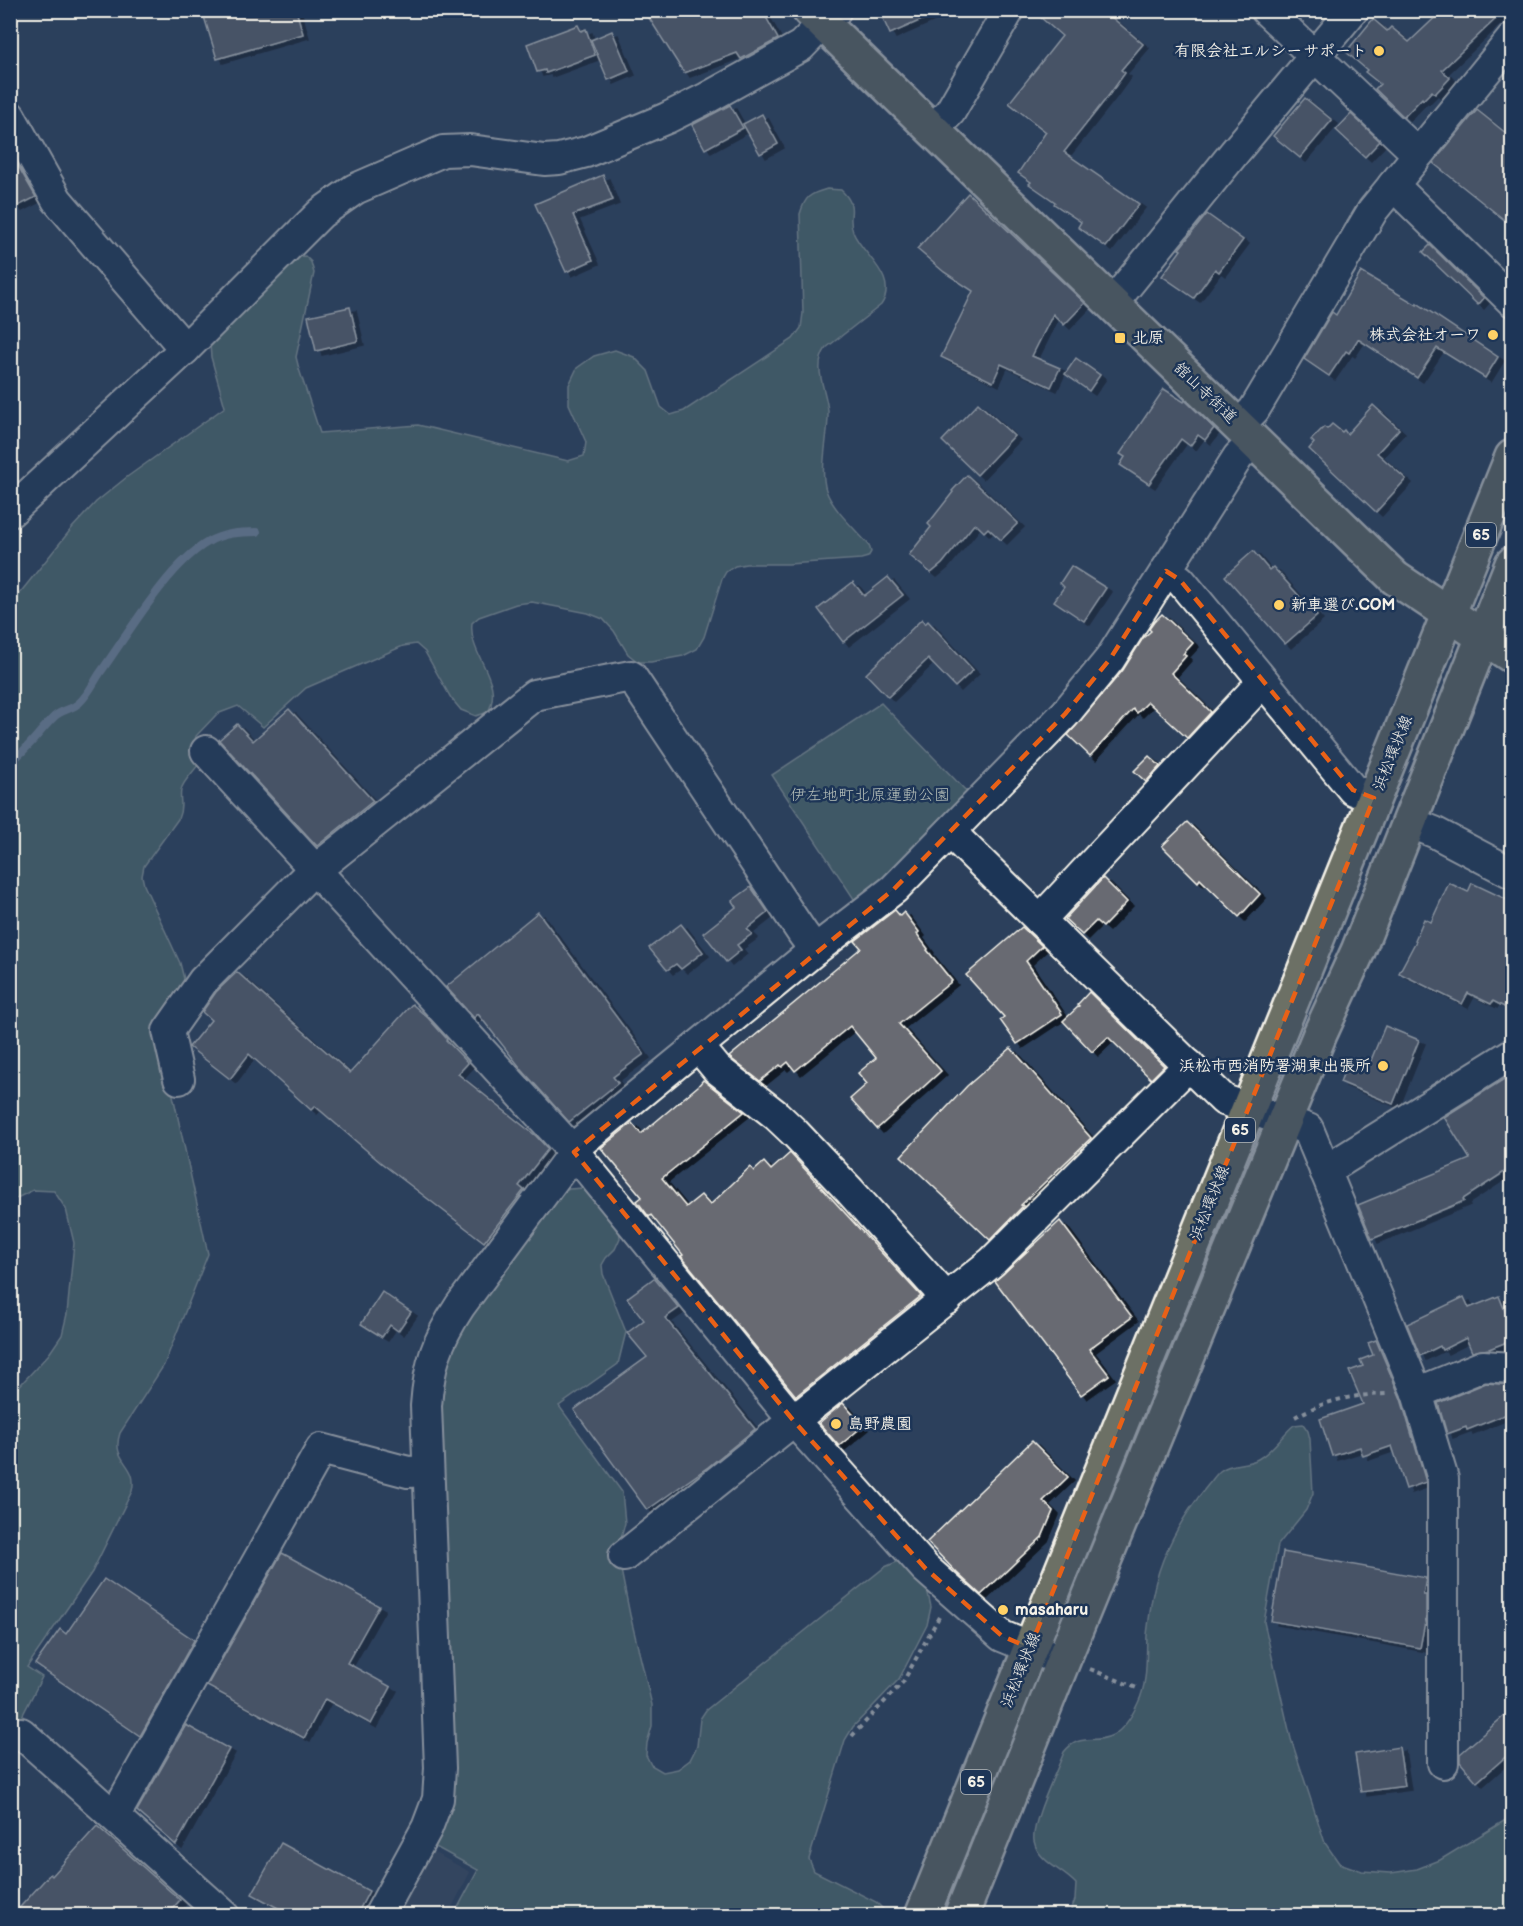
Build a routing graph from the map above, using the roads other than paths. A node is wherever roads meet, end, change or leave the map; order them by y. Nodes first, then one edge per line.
1 (1009, 10) edge
2 (1266, 10) edge
3 (1353, 10) edge
4 (822, 15) edge
5 (1512, 39) edge
6 (1315, 56) junction
7 (10, 116) edge
8 (932, 130) junction
9 (1418, 154) junction
10 (1393, 185) junction
11 (1512, 301) edge
12 (1113, 304) junction
13 (185, 349) junction
14 (1246, 433) junction
15 (1512, 457) edge
16 (10, 512) edge
17 (1512, 564) edge
18 (1166, 571) junction
19 (1449, 613) junction
20 (1484, 636) junction
21 (1512, 656) edge
22 (1265, 683) junction
23 (206, 751) dead end
24 (1374, 798) junction
25 (1409, 822) junction
26 (950, 832) junction
27 (315, 870) junction
28 (1512, 873) edge
29 (1040, 920) junction
30 (815, 950) junction
31 (698, 1046) junction
32 (1512, 1054) edge
33 (1189, 1065) junction
34 (179, 1079) dead end
35 (1249, 1108) junction
36 (1284, 1121) junction
37 (574, 1152) junction
38 (1325, 1171) junction
39 (947, 1299) junction
40 (1512, 1368) edge
41 (1417, 1393) junction
42 (793, 1420) junction
43 (429, 1471) junction
44 (624, 1556) dead end
45 (1030, 1647) junction
46 (1063, 1661) junction
47 (21, 1733) dead end
48 (1443, 1763) dead end
49 (112, 1814) junction
50 (225, 1916) edge
51 (379, 1916) edge
52 (922, 1916) edge
53 (961, 1916) edge

1 - 8 street
2 - 6 street
3 - 6 street
4 - 8 main road, 舘山寺街道
4 - 13 street
5 - 9 street
6 - 9 street
6 - 12 street
7 - 13 street
8 - 12 main road, 舘山寺街道
9 - 10 street
10 - 11 street
10 - 14 street
12 - 14 main road, 舘山寺街道
13 - 16 street
14 - 18 street
14 - 19 main road, 舘山寺街道
15 - 19 main road, 浜松環状線 / 65
17 - 20 main road, 65
18 - 22 street
18 - 26 street
19 - 20 main road, 舘山寺街道
19 - 24 main road, 浜松環状線 / 65
20 - 21 main road, 舘山寺街道
20 - 25 main road, 65
22 - 24 street
22 - 29 street
23 - 27 street
24 - 35 main road, 浜松環状線 / 65
25 - 28 street
25 - 36 main road, 65
26 - 29 street
26 - 30 street
27 - 30 street
27 - 34 street
27 - 37 street
29 - 33 street
30 - 31 street
31 - 37 street
31 - 39 street
32 - 38 street
33 - 35 street
33 - 39 street
35 - 36 street
35 - 45 main road, 浜松環状線 / 65
36 - 38 street
36 - 46 main road, 65
37 - 42 street
37 - 43 street
38 - 41 street
39 - 42 street
40 - 41 street
41 - 48 street
42 - 44 street
42 - 45 street
43 - 49 street
43 - 51 street
45 - 46 street
45 - 52 main road, 浜松環状線 / 65
46 - 53 main road, 65
47 - 49 street
49 - 50 street

